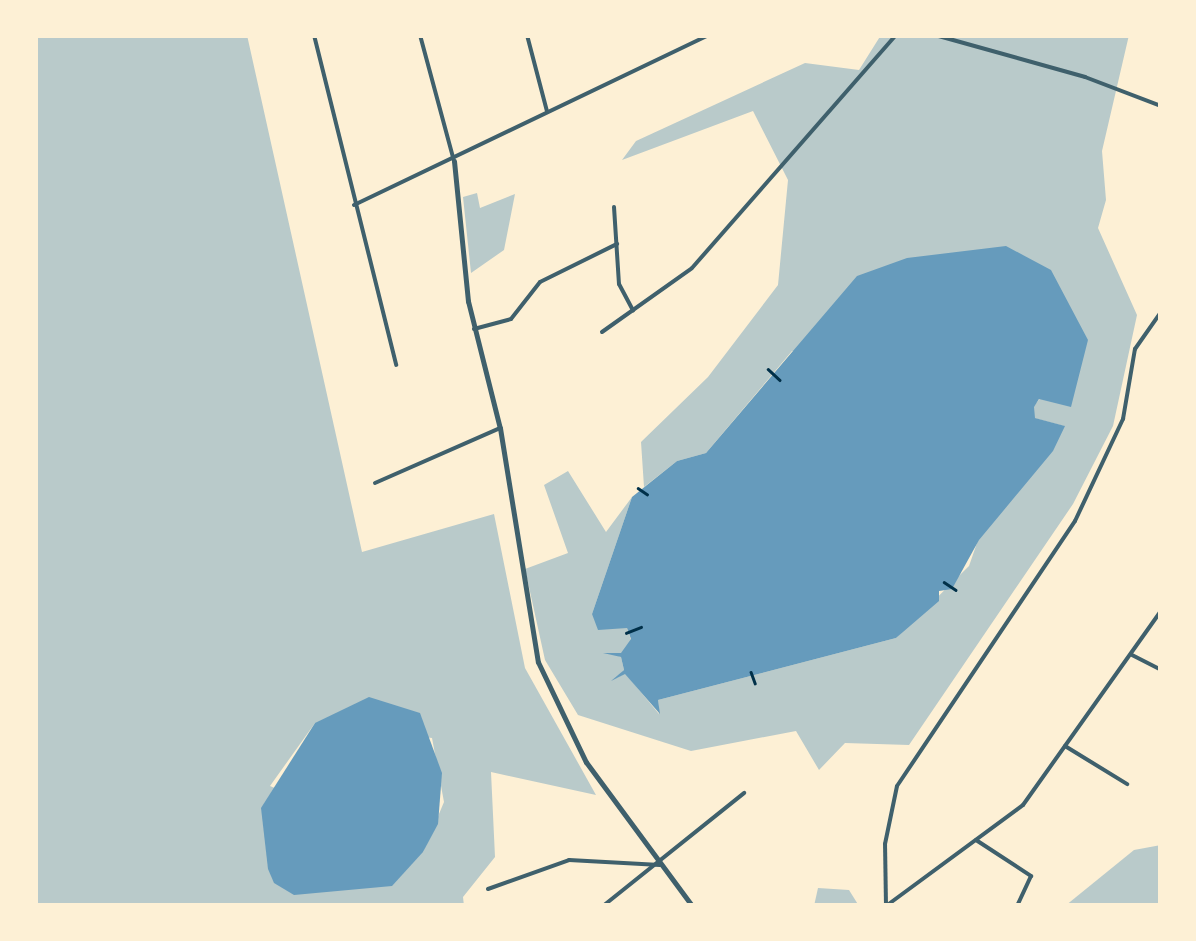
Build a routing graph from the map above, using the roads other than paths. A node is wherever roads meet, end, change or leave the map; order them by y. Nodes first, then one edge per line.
1 (314, 35) edge
2 (420, 35) edge
3 (527, 35) edge
4 (709, 35) edge
5 (896, 35) edge
6 (935, 35) edge
7 (1161, 106) edge
8 (547, 112) junction
9 (454, 160) junction
10 (354, 205) junction
11 (614, 207) dead end
12 (617, 244) junction
13 (634, 310) junction
14 (1161, 312) edge
15 (474, 329) junction
16 (602, 332) dead end
17 (396, 365) dead end
18 (500, 428) junction
19 (375, 482) dead end
20 (1161, 610) edge
21 (1132, 655) junction
22 (1161, 670) edge
23 (1065, 746) junction
24 (1127, 784) dead end
25 (744, 792) dead end
26 (976, 840) junction
27 (660, 865) junction
28 (488, 889) dead end
29 (603, 906) edge
30 (692, 906) edge
31 (886, 906) edge
32 (1017, 906) edge

1 - 10 street
2 - 9 street
3 - 8 street
4 - 8 street
5 - 13 street
6 - 7 street
8 - 9 street
9 - 10 street
9 - 15 street
10 - 17 street
11 - 12 street
12 - 13 street
12 - 15 street
13 - 16 street
14 - 31 street
15 - 18 street
18 - 19 street
18 - 27 street
20 - 21 street
21 - 22 street
21 - 23 street
23 - 24 street
23 - 26 street
25 - 27 street
26 - 31 street
26 - 32 street
27 - 28 street
27 - 29 street
27 - 30 street

